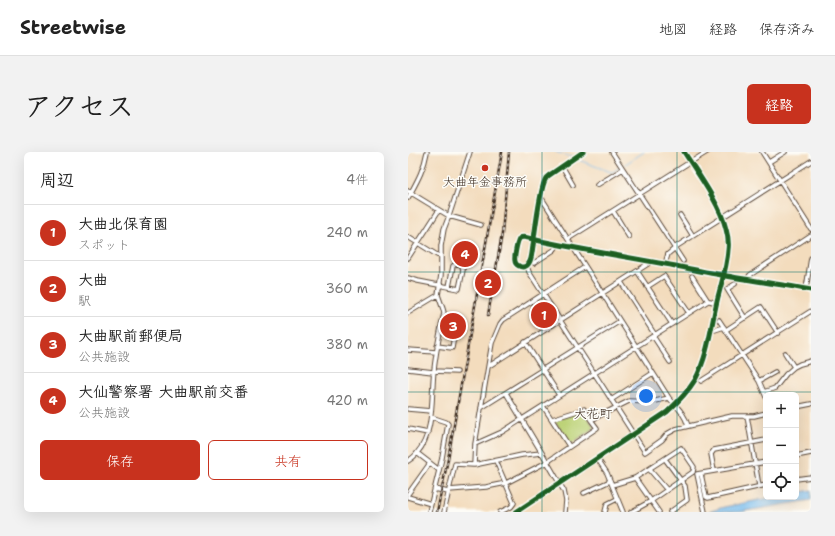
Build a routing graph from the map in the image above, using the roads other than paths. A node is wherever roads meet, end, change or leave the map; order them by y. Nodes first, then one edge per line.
1 (427, 152) edge
2 (470, 152) edge
3 (583, 152) edge
4 (612, 152) edge
5 (684, 152) edge
6 (707, 152) edge
7 (762, 152) edge
8 (785, 152) edge
9 (811, 161) edge
10 (690, 162) junction
11 (769, 162) junction
12 (562, 166) junction
13 (623, 169) junction
14 (780, 180) junction
15 (573, 185) dead end
16 (597, 185) dead end
17 (410, 192) edge
18 (639, 194) junction
19 (541, 197) junction
20 (408, 198) edge
21 (439, 210) junction
22 (612, 211) junction
23 (680, 215) dead end
24 (449, 216) junction
25 (723, 216) junction
26 (481, 225) dead end
27 (811, 229) edge
28 (811, 235) edge
29 (693, 236) junction
30 (408, 237) edge
31 (629, 237) dead end
32 (534, 239) junction
33 (568, 239) junction
34 (418, 243) junction
35 (558, 245) junction
36 (573, 248) junction
37 (674, 248) junction
38 (441, 256) junction
39 (408, 258) edge
40 (811, 258) edge
41 (683, 261) tunnel mouth
42 (652, 262) junction
43 (534, 263) dead end
44 (665, 264) junction
45 (527, 266) junction
46 (585, 267) junction
47 (637, 271) junction
48 (724, 275) junction
49 (692, 276) tunnel mouth
50 (408, 278) edge
51 (747, 279) junction
52 (621, 282) junction
53 (735, 284) dead end
54 (440, 285) junction
55 (449, 287) junction
56 (647, 287) junction
57 (806, 289) junction
58 (811, 290) edge
59 (602, 293) junction
60 (543, 294) junction
61 (438, 295) junction
62 (708, 301) junction
63 (717, 303) junction
64 (811, 311) edge
65 (408, 313) edge
66 (689, 313) junction
67 (745, 318) junction
68 (457, 319) dead end
69 (560, 320) junction
70 (719, 320) dead end
71 (620, 321) junction
72 (672, 324) junction
73 (711, 328) junction
74 (725, 328) junction
75 (778, 333) junction
76 (654, 336) junction
77 (525, 342) junction
78 (437, 346) junction
79 (636, 347) junction
80 (578, 348) junction
81 (408, 350) edge
82 (436, 352) junction
83 (785, 353) dead end
84 (743, 356) junction
85 (811, 361) edge
86 (670, 362) dead end
87 (489, 366) junction
88 (794, 367) junction
89 (408, 369) edge
90 (542, 370) junction
91 (434, 371) junction
92 (457, 372) dead end
93 (775, 372) dead end
94 (595, 373) junction
95 (653, 373) junction
96 (701, 381) dead end
97 (759, 381) junction
98 (764, 392) joint
99 (506, 393) junction
100 (559, 395) junction
101 (669, 398) junction
102 (611, 400) junction
103 (811, 404) edge
104 (675, 405) junction
105 (543, 406) junction
106 (799, 406) edge
107 (616, 407) junction
108 (481, 408) junction
109 (408, 409) edge
110 (431, 411) junction
111 (763, 414) edge
112 (747, 416) junction
113 (431, 417) junction
114 (522, 419) junction
115 (552, 419) junction
116 (591, 420) junction
117 (688, 426) junction
118 (408, 429) edge
119 (428, 433) junction
120 (633, 435) junction
121 (763, 441) edge
122 (751, 443) junction
123 (475, 444) junction
124 (569, 446) junction
125 (418, 453) junction
126 (542, 453) junction
127 (811, 453) edge
128 (799, 455) edge
129 (598, 458) junction
130 (665, 459) junction
131 (408, 461) edge
132 (496, 461) junction
133 (547, 462) junction
134 (430, 463) junction
135 (763, 463) edge
136 (755, 464) junction
137 (474, 465) junction
138 (649, 468) junction
139 (439, 470) junction
140 (714, 471) junction
141 (693, 472) junction
142 (699, 474) junction
143 (811, 477) edge
144 (635, 478) junction
145 (799, 479) edge
146 (681, 480) junction
147 (506, 483) junction
148 (559, 483) junction
149 (611, 483) junction
150 (763, 485) edge
151 (759, 486) junction
152 (435, 489) junction
153 (667, 490) junction
154 (449, 491) junction
155 (584, 493) dead end
156 (408, 496) edge
157 (617, 499) junction
158 (651, 501) junction
159 (431, 504) junction
160 (429, 512) edge
161 (444, 512) edge
162 (500, 512) edge
163 (516, 512) edge
164 (565, 512) edge
165 (605, 512) edge
166 (623, 512) edge
167 (631, 512) edge
168 (659, 512) edge
169 (670, 512) edge
170 (705, 512) edge

1 - 17 street
2 - 24 street
3 - 12 street
4 - 13 street
5 - 10 street
6 - 10 street
7 - 11 street
8 - 11 street
9 - 14 street
10 - 18 street
10 - 25 street
11 - 14 street
12 - 15 street
12 - 19 street
13 - 16 street
13 - 18 street
14 - 25 street
14 - 27 street
17 - 20 street
17 - 21 street
18 - 22 street
18 - 37 street
19 - 32 street
19 - 33 street
21 - 24 street
21 - 34 street
22 - 31 street
22 - 33 street
23 - 29 street
24 - 26 street
24 - 38 street
25 - 29 street
25 - 48 street
28 - 51 street
29 - 37 street
30 - 34 street
32 - 35 street
32 - 45 street
32 - 45 street
33 - 36 street
34 - 38 street
34 - 39 street
35 - 36 street
35 - 43 street
36 - 42 street
36 - 46 street
37 - 41 street
37 - 44 street
38 - 54 street
40 - 57 street
42 - 44 street
42 - 47 street
44 - 48 street
45 - 60 street
46 - 59 street
46 - 60 street
47 - 52 street
47 - 56 street
48 - 51 street
48 - 63 street
49 - 62 street
50 - 54 street
51 - 57 street
52 - 59 street
52 - 76 street
53 - 67 street
54 - 55 street
54 - 61 street
55 - 55 street
56 - 66 street
56 - 72 street
57 - 58 street
59 - 69 street
59 - 71 street
60 - 69 street
60 - 87 street
61 - 65 street
61 - 78 street
62 - 63 street
62 - 66 street
63 - 73 street
64 - 75 street
66 - 72 street
67 - 74 street
67 - 75 street
68 - 78 street
69 - 77 street
69 - 80 street
70 - 74 street
71 - 79 street
71 - 80 street
72 - 76 street
73 - 74 street
73 - 104 street
74 - 84 street
75 - 84 street
76 - 79 street
76 - 86 street
77 - 87 street
77 - 90 street
78 - 82 street
79 - 94 street
79 - 95 street
80 - 90 street
80 - 94 street
81 - 82 street
82 - 91 street
83 - 88 street
84 - 96 street
84 - 97 street
85 - 88 street
87 - 108 street
88 - 98 street
89 - 91 street
90 - 99 street
90 - 100 street
91 - 92 street
91 - 110 street
93 - 97 street
94 - 100 street
94 - 102 street
95 - 101 street
95 - 102 street
97 - 98 street
99 - 108 street
99 - 114 street
100 - 105 street
101 - 104 street
101 - 107 street
102 - 107 street
103 - 106 street
104 - 117 street
104 - 120 street
105 - 114 street
105 - 115 street
107 - 116 street
107 - 120 street
108 - 123 street
109 - 110 street
110 - 113 street
111 - 112 street
112 - 117 street
112 - 122 street
113 - 119 street
113 - 139 street
114 - 123 street
114 - 126 street
115 - 116 street
115 - 124 street
116 - 124 street
117 - 120 street
118 - 119 street
119 - 125 street
120 - 129 street
121 - 122 street
122 - 136 street
122 - 140 street
123 - 137 street
124 - 133 street
125 - 131 street
125 - 134 street
126 - 132 street
126 - 133 street
127 - 128 street
129 - 148 street
129 - 149 street
130 - 138 street
130 - 141 street
130 - 146 street
132 - 137 street
132 - 147 street
133 - 147 street
133 - 148 street
134 - 139 street
134 - 156 street
135 - 136 street
136 - 140 street
136 - 151 street
137 - 154 street
138 - 144 street
138 - 153 street
139 - 152 street
140 - 142 street
141 - 142 street
141 - 146 street
142 - 151 street
142 - 170 street
143 - 145 street
144 - 149 street
144 - 158 street
146 - 153 street
146 - 169 street
147 - 154 street
147 - 162 street
148 - 163 street
148 - 164 street
149 - 155 street
149 - 157 street
150 - 151 street
152 - 154 street
152 - 159 street
153 - 158 street
154 - 161 street
156 - 159 street
157 - 165 street
157 - 166 street
158 - 167 street
158 - 168 street
159 - 160 street

